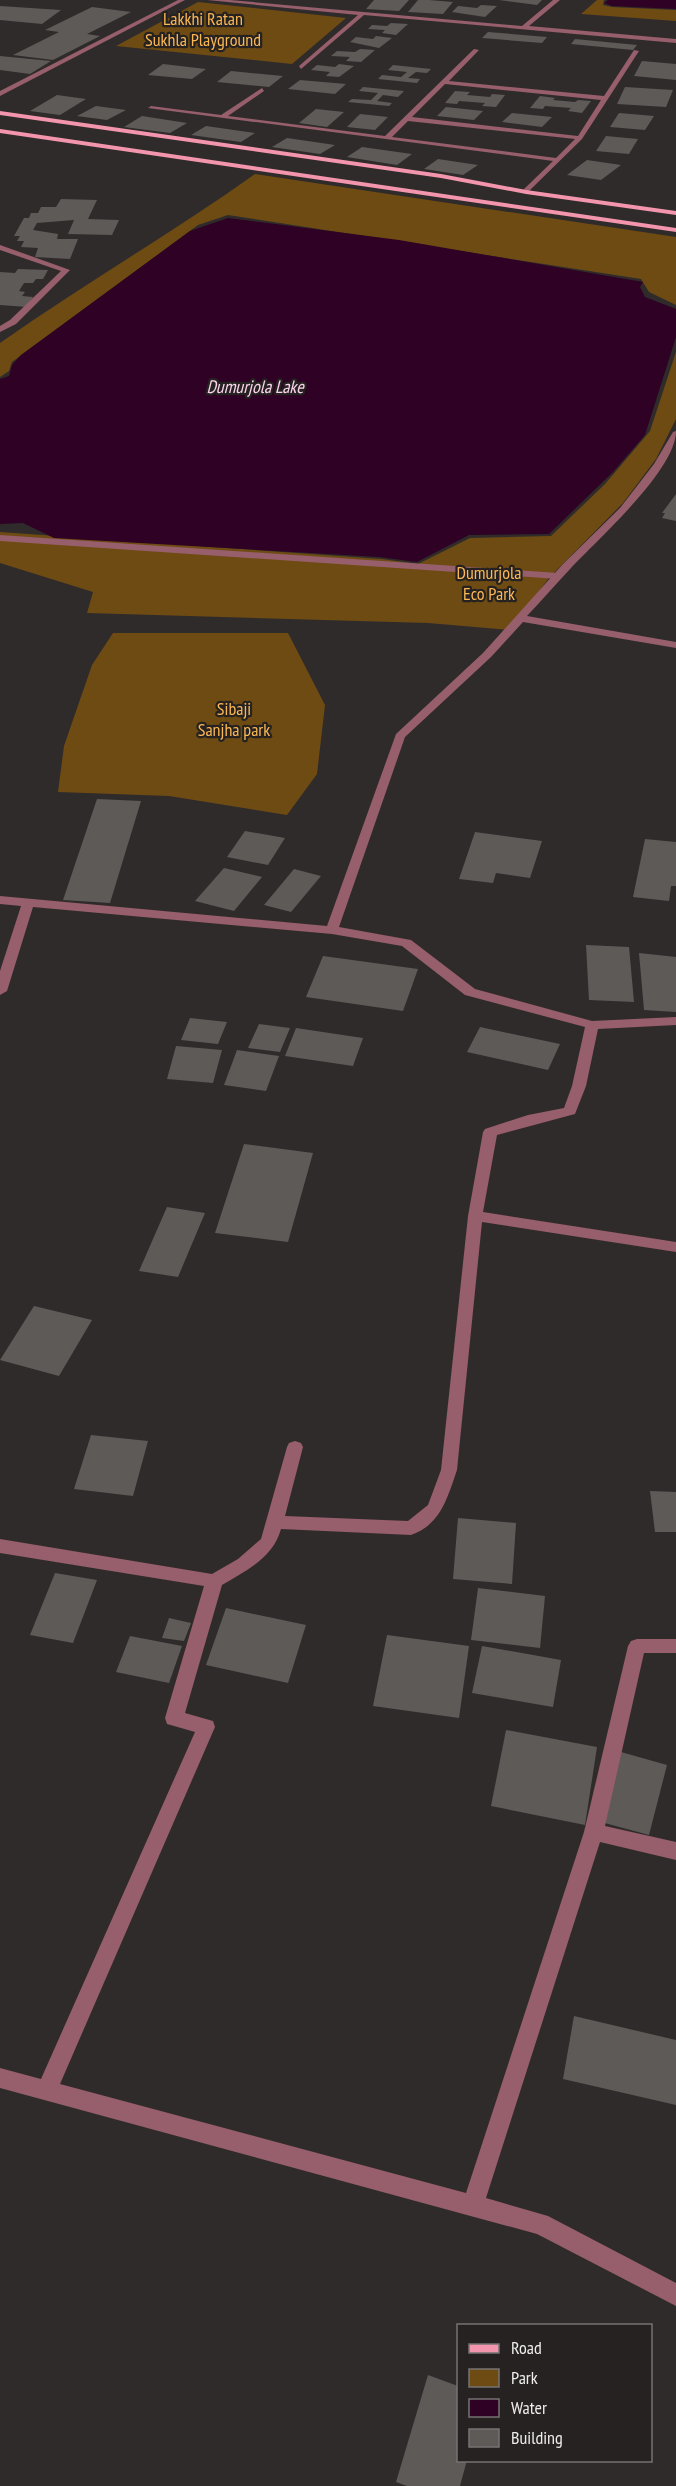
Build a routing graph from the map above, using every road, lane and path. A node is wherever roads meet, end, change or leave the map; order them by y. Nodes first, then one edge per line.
1 (160, 0) edge
2 (210, 0) edge
3 (557, 0) edge
4 (180, 1) edge
5 (363, 13) junction
6 (524, 27) junction
7 (676, 41) edge
8 (476, 50) dead end
9 (636, 51) dead end
10 (301, 67) dead end
11 (444, 82) junction
12 (262, 90) dead end
13 (0, 94) edge
14 (604, 98) junction
15 (151, 108) dead end
16 (0, 113) edge
17 (222, 117) junction
18 (408, 119) junction
19 (0, 131) edge
20 (580, 138) junction
21 (386, 139) junction
22 (559, 160) junction
23 (526, 192) junction
24 (676, 213) edge
25 (676, 230) edge
26 (0, 247) edge
27 (0, 330) edge
28 (676, 434) edge
29 (0, 538) edge
30 (558, 576) junction
31 (520, 618) junction
32 (676, 645) edge
33 (0, 900) edge
34 (28, 903) junction
35 (332, 930) junction
36 (0, 991) edge
37 (676, 1022) edge
38 (592, 1025) junction
39 (475, 1216) junction
40 (676, 1247) edge
41 (295, 1447) dead end
42 (274, 1522) junction
43 (0, 1545) edge
44 (214, 1581) junction
45 (676, 1646) edge
46 (594, 1832) junction
47 (676, 1851) edge
48 (0, 2078) edge
49 (46, 2091) junction
50 (473, 2206) junction
51 (676, 2295) edge

1 - 4 street
2 - 5 street
3 - 6 street
4 - 13 street
5 - 6 street
5 - 10 street
6 - 7 street
8 - 11 street
9 - 14 street
11 - 14 street
11 - 18 street
12 - 17 street
14 - 20 street
15 - 17 street
16 - 23 main road
17 - 21 street
18 - 20 street
18 - 21 street
19 - 25 main road
20 - 22 street
21 - 22 street
22 - 23 street
23 - 24 main road
26 - 27 street
28 - 30 street
29 - 30 street
30 - 31 street
31 - 32 street
31 - 35 street
33 - 34 street
34 - 35 street
34 - 36 street
35 - 38 street
37 - 38 street
38 - 39 street
39 - 40 street
39 - 42 street
41 - 42 street
42 - 44 street
43 - 44 street
44 - 49 street
45 - 46 street
46 - 47 street
46 - 50 street
48 - 49 street
49 - 50 street
50 - 51 street

